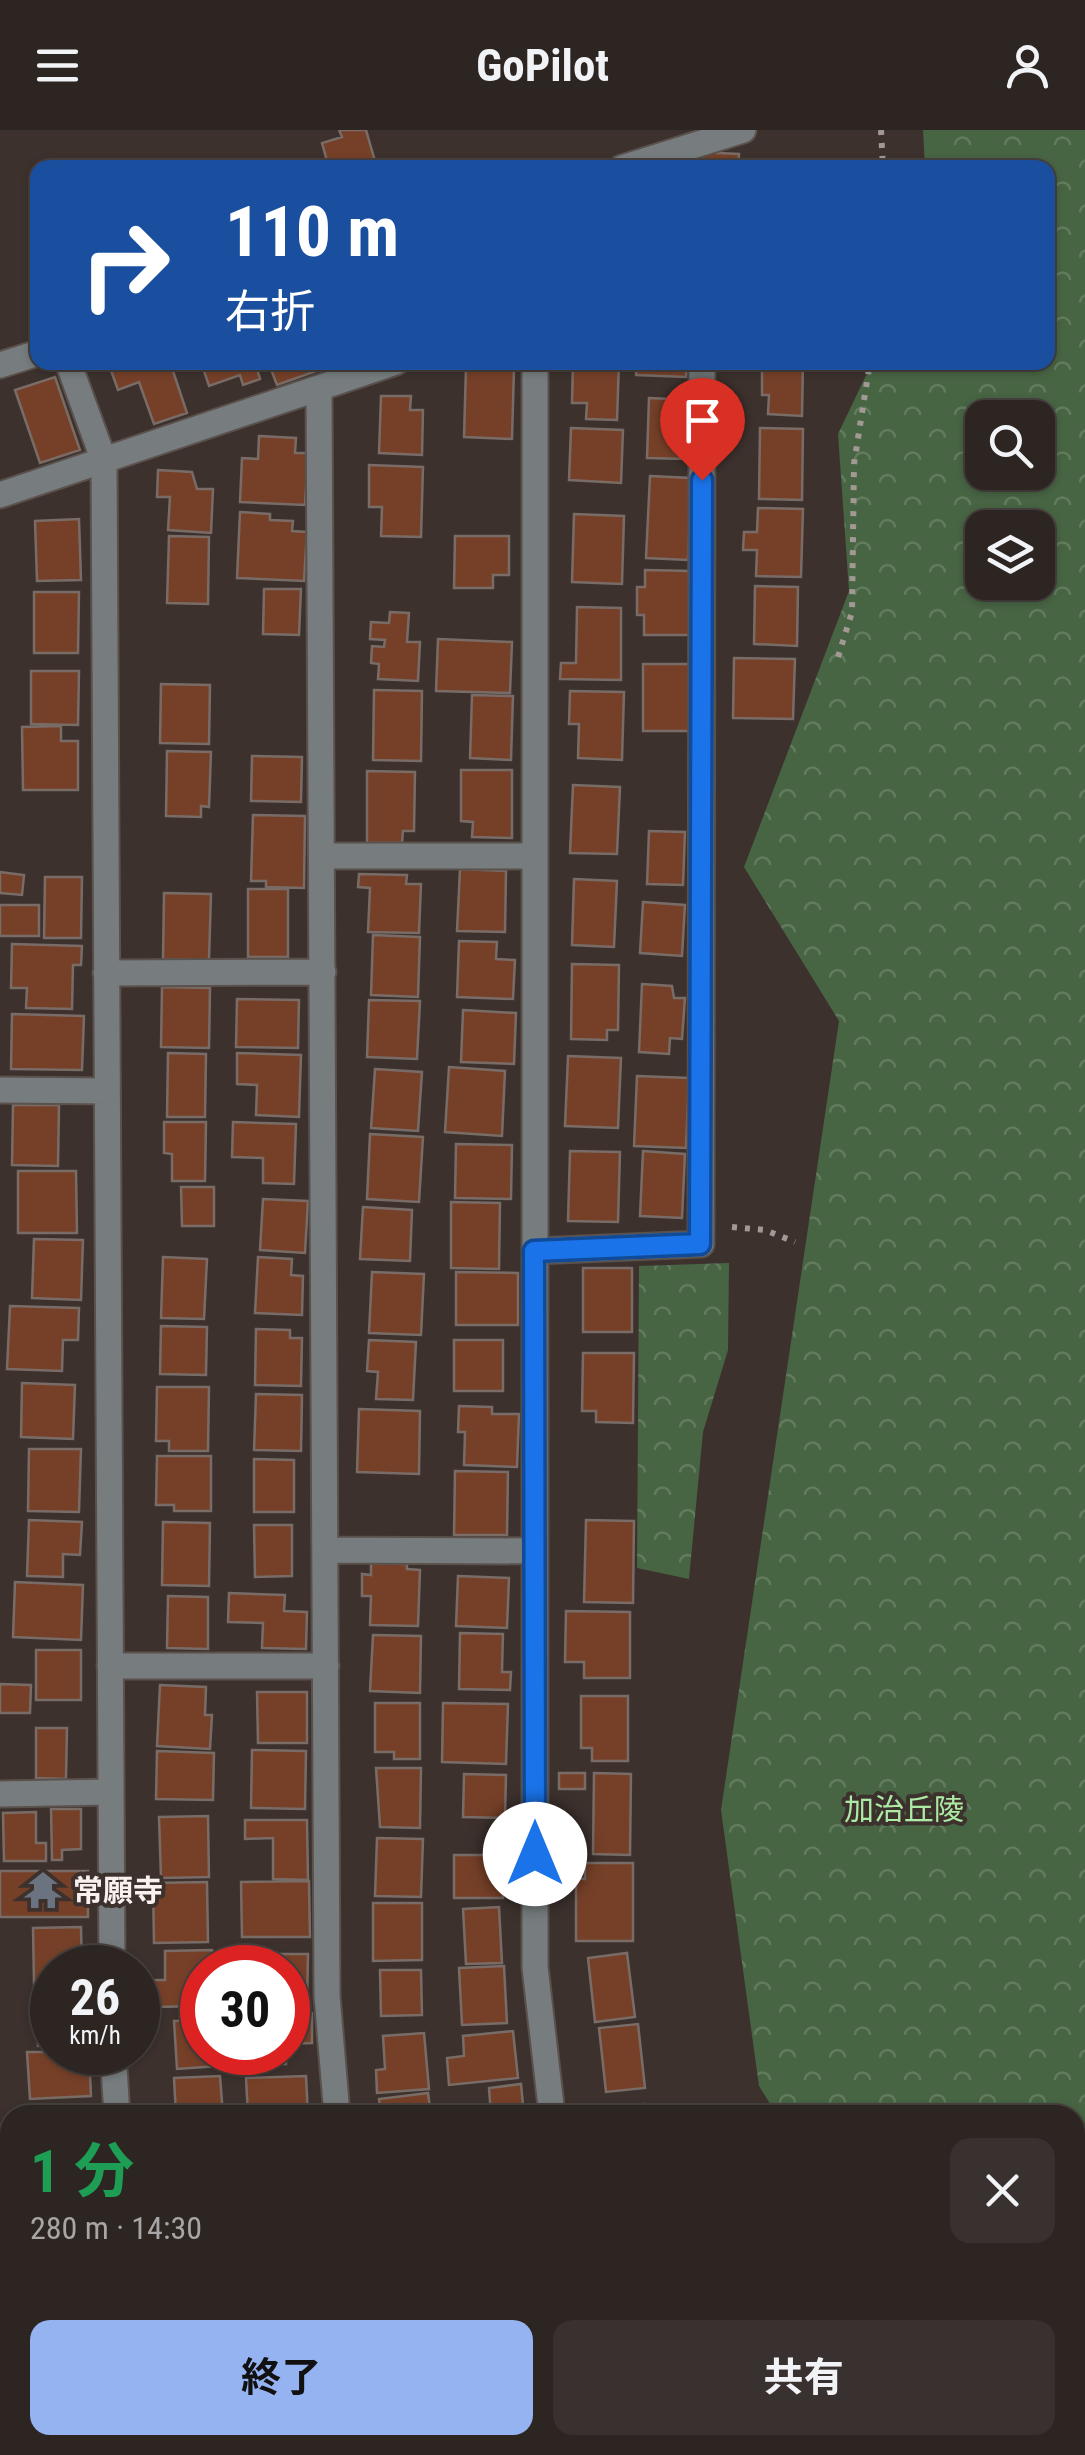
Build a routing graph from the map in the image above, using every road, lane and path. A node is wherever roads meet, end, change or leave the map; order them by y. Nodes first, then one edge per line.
1 (743, 130) edge
2 (881, 130) edge
3 (647, 160) edge
4 (883, 160) edge
5 (30, 356) edge
6 (0, 365) edge
7 (71, 370) edge
8 (373, 370) edge
9 (535, 370) edge
10 (702, 370) edge
11 (869, 370) edge
12 (319, 389) junction
13 (104, 460) junction
14 (0, 495) edge
15 (838, 657) dead end
16 (322, 856) junction
17 (535, 856) junction
18 (323, 972) junction
19 (106, 973) junction
20 (0, 1090) edge
21 (107, 1091) junction
22 (701, 1225) junction
23 (794, 1242) dead end
24 (534, 1251) junction
25 (326, 1550) junction
26 (535, 1551) junction
27 (110, 1666) junction
28 (326, 1666) junction
29 (110, 1792) junction
30 (0, 1794) edge
31 (112, 1945) edge
32 (114, 2075) edge
33 (116, 2105) edge
34 (335, 2105) edge
35 (551, 2105) edge

1 - 3 street
2 - 4 path
5 - 6 street
7 - 13 street
8 - 12 street
9 - 17 street
10 - 22 street
11 - 15 path
12 - 13 street
12 - 16 street
13 - 14 street
13 - 19 street
16 - 17 street
16 - 18 street
17 - 24 street
18 - 19 street
18 - 25 street
19 - 21 street
20 - 21 street
21 - 27 street
22 - 23 path
22 - 24 street
24 - 26 street
25 - 26 street
25 - 28 street
26 - 35 street
27 - 28 street
27 - 29 street
28 - 34 street
29 - 30 street
29 - 31 street
32 - 33 street

